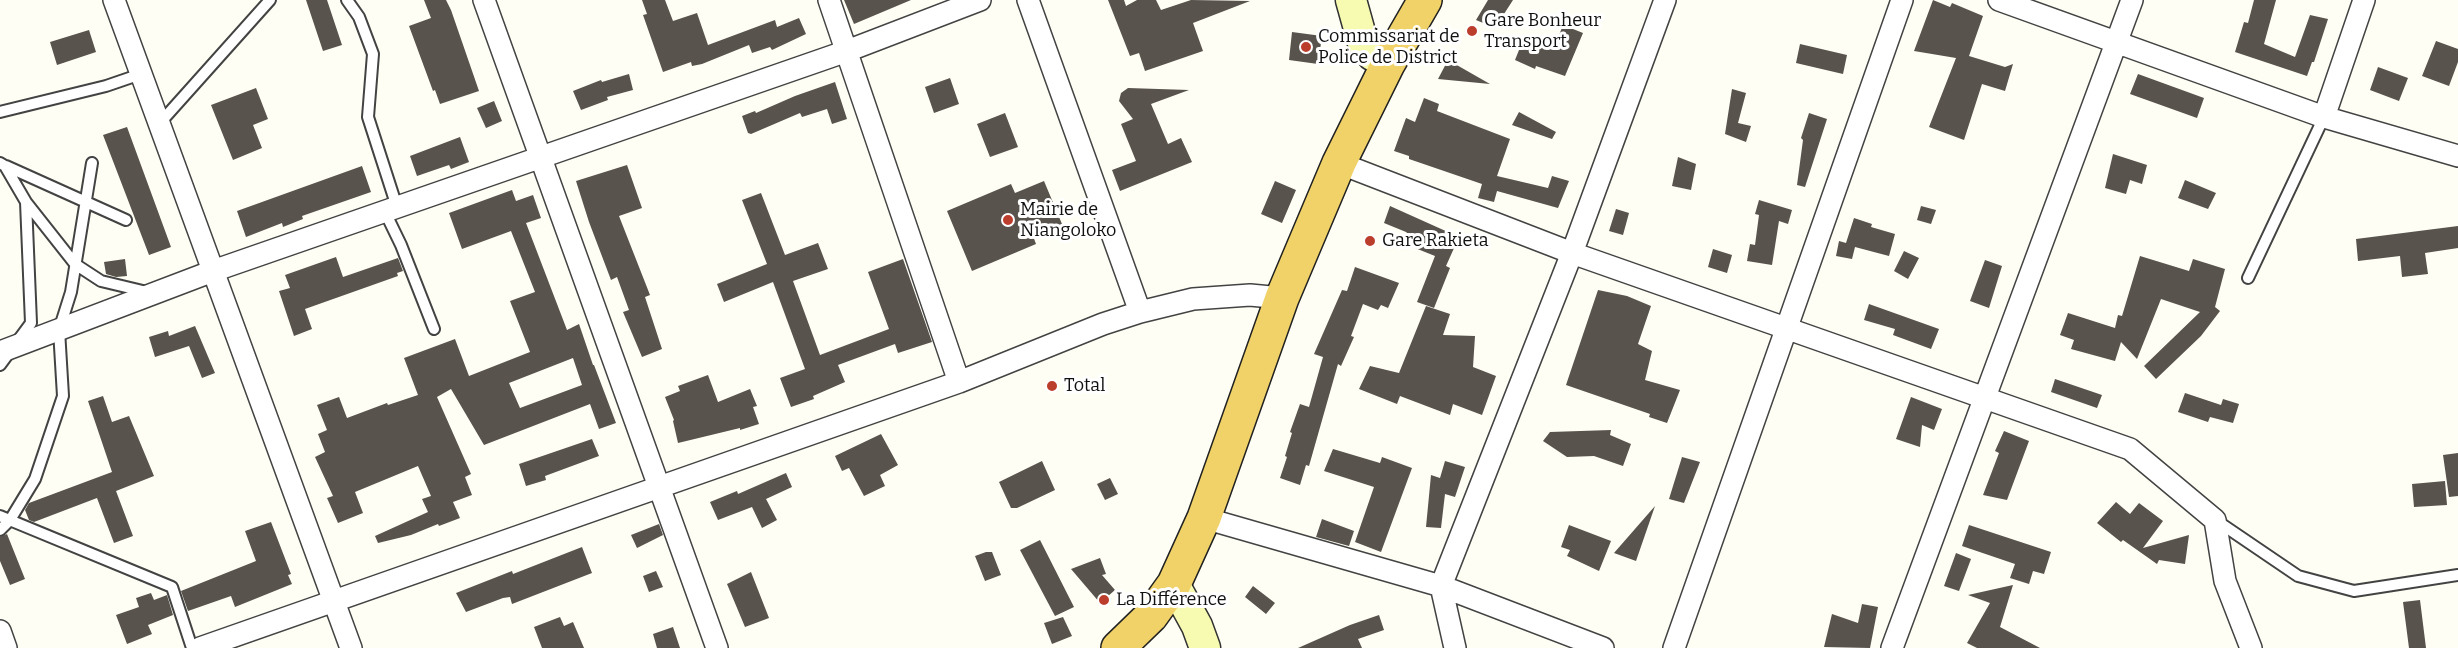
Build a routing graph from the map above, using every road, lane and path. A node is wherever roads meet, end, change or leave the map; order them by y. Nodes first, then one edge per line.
1 (114, 0) edge
2 (270, 0) edge
3 (347, 0) edge
4 (484, 0) edge
5 (829, 0) edge
6 (980, 0) edge
7 (1028, 0) edge
8 (1351, 0) edge
9 (1425, 0) edge
10 (1665, 0) edge
11 (1902, 0) edge
12 (1999, 0) edge
13 (2132, 0) edge
14 (2364, 0) edge
15 (2117, 42) junction
16 (847, 51) junction
17 (1388, 64) junction
18 (141, 74) junction
19 (0, 112) edge
20 (2324, 117) junction
21 (159, 124) junction
22 (2458, 156) edge
23 (542, 157) junction
24 (92, 163) dead end
25 (1339, 163) junction
26 (3, 165) edge
27 (27, 202) junction
28 (87, 203) junction
29 (391, 210) junction
30 (126, 220) dead end
31 (1572, 253) junction
32 (75, 264) junction
33 (213, 271) junction
34 (2248, 278) dead end
35 (153, 294) junction
36 (1282, 298) junction
37 (1140, 312) junction
38 (1787, 328) junction
39 (434, 329) dead end
40 (59, 330) junction
41 (4, 355) edge
42 (960, 382) junction
43 (1985, 398) junction
44 (660, 487) junction
45 (5, 518) edge
46 (1204, 518) junction
47 (2215, 520) junction
48 (0, 530) edge
49 (2458, 575) edge
50 (1174, 584) junction
51 (1441, 586) junction
52 (333, 601) junction
53 (0, 631) edge
54 (6, 648) edge
55 (192, 648) edge
56 (200, 648) edge
57 (351, 648) edge
58 (717, 648) edge
59 (1118, 648) edge
60 (1205, 648) edge
61 (1455, 648) edge
62 (1604, 648) edge
63 (1674, 648) edge
64 (1892, 648) edge
65 (2251, 648) edge

1 - 18 street
2 - 21 lane
3 - 29 lane
4 - 23 street
5 - 16 street
6 - 16 street
7 - 37 street
8 - 17 main road
9 - 17 highway
10 - 31 street
11 - 38 street
12 - 15 street
13 - 15 street
14 - 20 street
15 - 20 street
15 - 43 street
16 - 23 street
16 - 42 street
17 - 25 highway
18 - 19 lane
18 - 21 street
20 - 22 street
20 - 34 lane
21 - 33 street
23 - 29 street
23 - 44 street
24 - 28 lane
25 - 31 street
25 - 36 highway
26 - 27 lane
26 - 28 lane
27 - 32 lane
27 - 41 lane
28 - 30 lane
28 - 32 lane
29 - 33 street
29 - 39 lane
31 - 38 street
31 - 51 street
32 - 35 lane
32 - 40 lane
33 - 35 street
33 - 52 street
35 - 40 street
36 - 37 street
36 - 46 highway
37 - 42 street
38 - 43 street
38 - 63 street
40 - 41 street
40 - 45 lane
42 - 44 street
43 - 47 street
43 - 64 street
44 - 52 street
44 - 58 street
45 - 48 lane
45 - 55 lane
46 - 50 highway
46 - 51 street
47 - 49 lane
47 - 65 street
50 - 59 highway
50 - 60 main road
51 - 61 street
51 - 62 street
52 - 56 street
52 - 57 street
53 - 54 street

